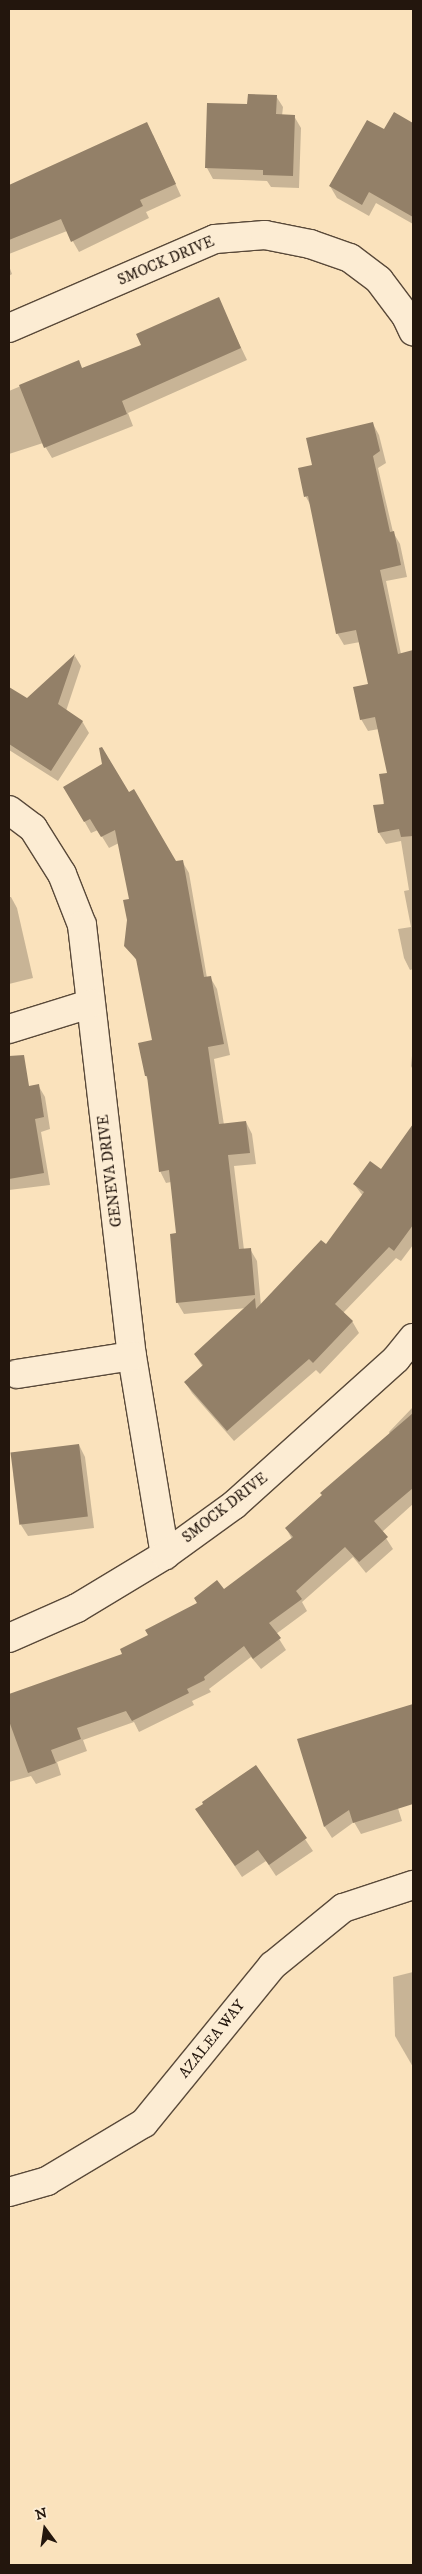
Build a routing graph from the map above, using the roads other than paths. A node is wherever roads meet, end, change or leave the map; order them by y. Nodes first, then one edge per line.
1 (9, 328) edge
2 (413, 331) edge
3 (9, 810) edge
4 (90, 1004) junction
5 (9, 1028) edge
6 (413, 1338) edge
7 (132, 1356) junction
8 (17, 1374) dead end
9 (164, 1555) junction
10 (9, 1638) edge
11 (413, 1885) edge
12 (9, 2192) edge

1 - 2 street, SMOCK DRIVE
3 - 4 street, GENEVA DRIVE
4 - 5 street
4 - 7 street, GENEVA DRIVE
6 - 9 street, SMOCK DRIVE
7 - 8 street
7 - 9 street, GENEVA DRIVE
9 - 10 street, SMOCK DRIVE
11 - 12 street, AZALEA WAY

